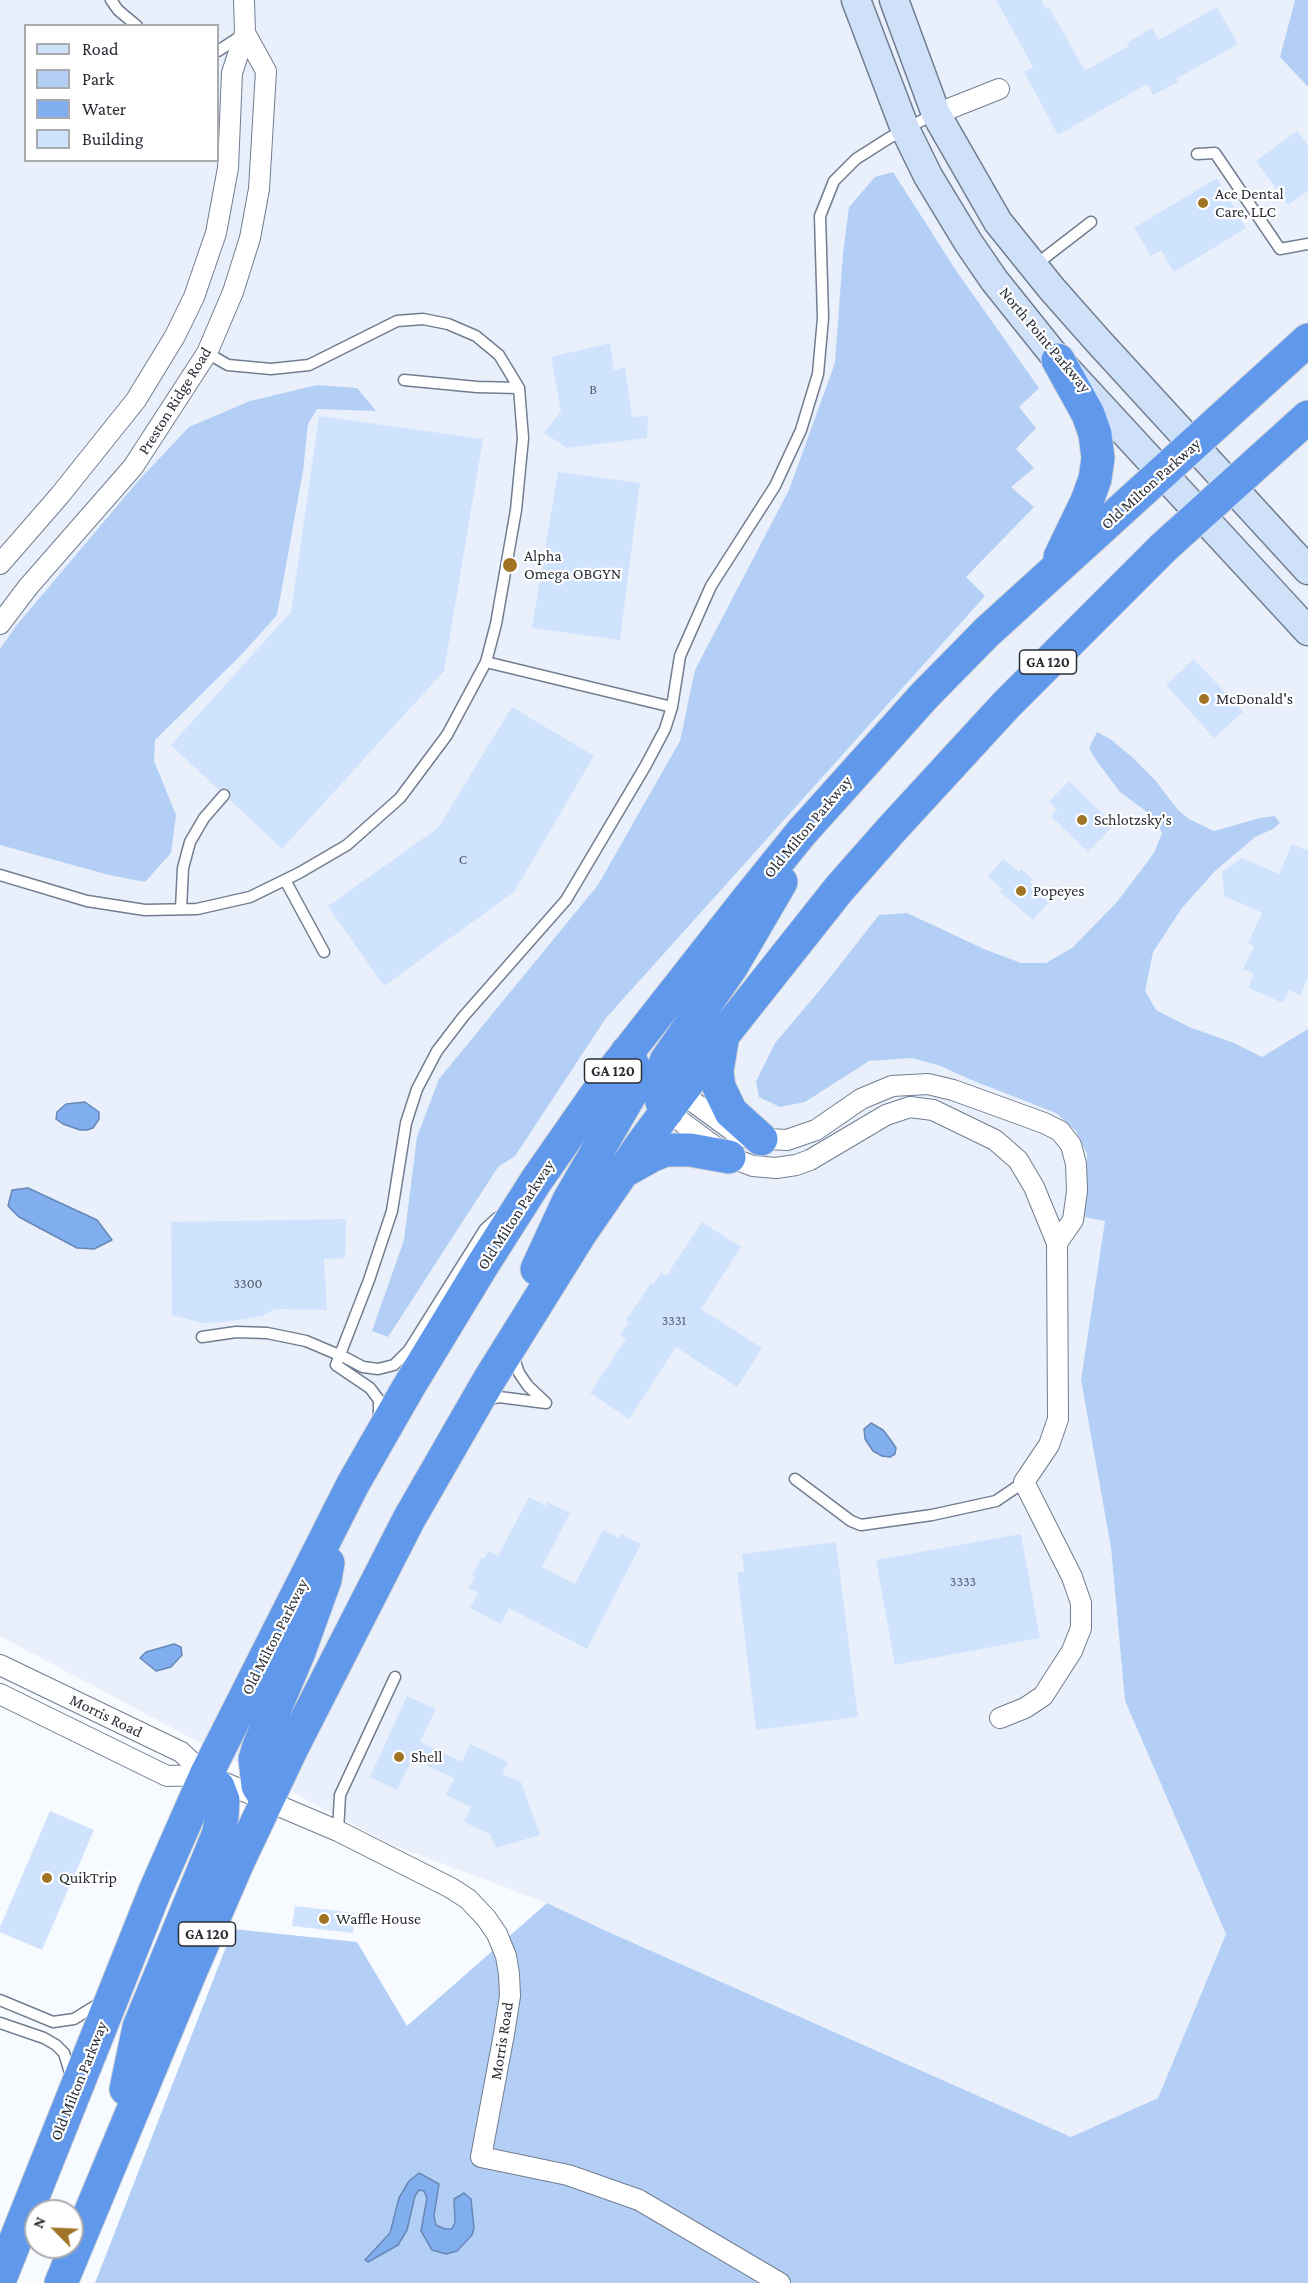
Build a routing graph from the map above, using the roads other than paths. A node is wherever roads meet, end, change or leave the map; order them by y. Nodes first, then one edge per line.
1 (111, 0) edge
2 (244, 0) edge
3 (856, 0) edge
4 (894, 0) edge
5 (134, 24) edge
6 (244, 33) junction
7 (219, 50) edge
8 (999, 88) dead end
9 (936, 114) junction
10 (905, 129) junction
11 (1197, 154) dead end
12 (1091, 222) dead end
13 (1308, 244) edge
14 (1034, 266) junction
15 (1308, 340) edge
16 (207, 353) junction
17 (1058, 360) junction
18 (405, 380) dead end
19 (519, 388) junction
20 (1308, 417) edge
21 (1193, 446) junction
22 (1162, 473) junction
23 (1229, 486) junction
24 (1200, 513) junction
25 (0, 564) edge
26 (1308, 570) edge
27 (1052, 574) junction
28 (0, 624) edge
29 (1308, 631) edge
30 (486, 662) junction
31 (672, 707) junction
32 (224, 795) dead end
33 (0, 875) edge
34 (285, 880) junction
35 (181, 909) junction
36 (324, 952) dead end
37 (724, 1034) junction
38 (647, 1082) junction
39 (761, 1139) junction
40 (729, 1156) junction
41 (622, 1173) junction
42 (536, 1181) junction
43 (1057, 1243) junction
44 (518, 1333) junction
45 (202, 1337) dead end
46 (338, 1360) junction
47 (475, 1404) junction
48 (367, 1460) junction
49 (795, 1479) dead end
50 (1024, 1482) junction
51 (337, 1514) junction
52 (0, 1665) edge
53 (395, 1677) dead end
54 (0, 1694) edge
55 (1000, 1718) dead end
56 (206, 1775) junction
57 (267, 1800) junction
58 (338, 1831) junction
59 (115, 1992) junction
60 (0, 2000) edge
61 (0, 2023) edge
62 (150, 2070) junction
63 (70, 2102) junction
64 (108, 2172) junction
65 (0, 2278) edge
66 (61, 2283) edge
67 (77, 2283) edge
68 (780, 2283) edge

1 - 5 lane
2 - 6 street, Preston Ridge Road
3 - 10 street, North Point Parkway
4 - 9 street
6 - 7 lane
6 - 16 street, Preston Ridge Road
6 - 25 street, Preston Ridge Road
8 - 9 street
9 - 10 lane
9 - 14 street
10 - 17 street, North Point Parkway
10 - 31 lane
11 - 13 lane
12 - 14 lane
14 - 21 street
15 - 21 highway, Old Milton Parkway / GA 120
16 - 19 lane
16 - 28 street, Preston Ridge Road
17 - 22 street, North Point Parkway
17 - 27 highway
18 - 19 lane
19 - 30 lane
20 - 23 highway, Old Milton Parkway / GA 120
21 - 22 highway, Old Milton Parkway / GA 120
21 - 23 street
22 - 24 street, North Point Parkway
22 - 27 highway, Old Milton Parkway / GA 120
23 - 24 highway, Old Milton Parkway / GA 120
23 - 26 street
24 - 29 street, North Point Parkway
24 - 37 highway, Old Milton Parkway / GA 120
27 - 38 highway, Old Milton Parkway / GA 120
30 - 31 lane
30 - 34 lane
31 - 46 lane
32 - 35 lane
33 - 35 lane
34 - 35 lane
34 - 36 lane
37 - 38 highway, Old Milton Parkway / GA 120
37 - 39 highway
38 - 39 street
38 - 40 street
38 - 41 highway, Old Milton Parkway / GA 120
38 - 42 highway, Old Milton Parkway / GA 120
38 - 44 highway
39 - 43 street
40 - 41 highway
40 - 43 street
41 - 44 highway, Old Milton Parkway / GA 120
42 - 46 lane
42 - 48 highway, Old Milton Parkway / GA 120
43 - 50 street
44 - 47 highway, Old Milton Parkway / GA 120
44 - 47 lane
45 - 46 lane
46 - 48 lane
47 - 57 highway, Old Milton Parkway / GA 120
48 - 51 highway, Old Milton Parkway / GA 120
49 - 50 lane
50 - 55 street
51 - 56 highway, Old Milton Parkway / GA 120
51 - 57 highway
52 - 56 street, Morris Road
53 - 58 lane
54 - 56 street, Morris Road
56 - 57 street, Morris Road
56 - 59 highway, Old Milton Parkway / GA 120
56 - 64 highway
57 - 58 street, Morris Road
57 - 62 highway, Old Milton Parkway / GA 120
58 - 68 street, Morris Road
59 - 60 lane
59 - 63 highway, Old Milton Parkway / GA 120
61 - 63 lane
62 - 64 highway, Old Milton Parkway / GA 120
62 - 67 highway
63 - 65 highway, Old Milton Parkway / GA 120
64 - 66 highway, Old Milton Parkway / GA 120

